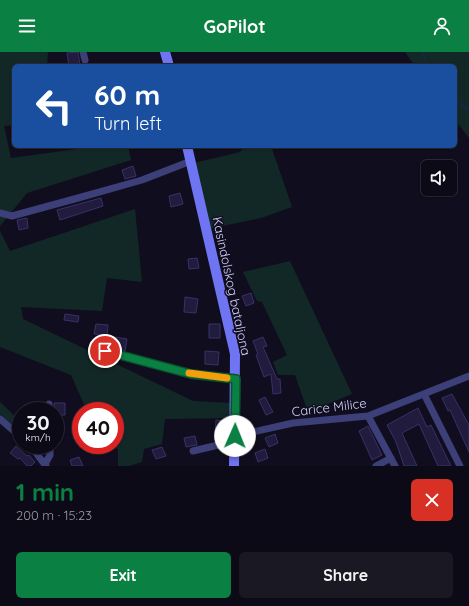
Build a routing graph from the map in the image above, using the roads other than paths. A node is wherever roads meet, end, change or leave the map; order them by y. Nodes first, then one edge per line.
1 (83, 52) edge
2 (165, 52) edge
3 (85, 60) dead end
4 (168, 64) edge
5 (188, 148) edge
6 (191, 161) junction
7 (0, 213) edge
8 (105, 351) dead end
9 (469, 376) edge
10 (236, 379) junction
11 (424, 394) junction
12 (368, 416) junction
13 (0, 419) edge
14 (12, 429) edge
15 (235, 438) junction
16 (193, 451) dead end
17 (37, 454) edge
18 (50, 454) edge
19 (391, 458) junction
20 (46, 465) edge
21 (234, 466) edge
22 (376, 466) edge
23 (395, 466) edge
24 (460, 466) edge

1 - 3 street
2 - 4 street
5 - 6 street, Kasindolskog bataljona
6 - 7 street
6 - 10 street, Kasindolskog bataljona
8 - 10 street
9 - 11 street, Carice Milice
10 - 15 street, Kasindolskog bataljona
11 - 12 street, Carice Milice
11 - 24 street
12 - 15 street, Carice Milice
12 - 19 street
13 - 14 street
15 - 16 street, Carice Milice
15 - 21 street, Kasindolskog bataljona
17 - 20 street
18 - 20 street
19 - 22 street
19 - 23 street

